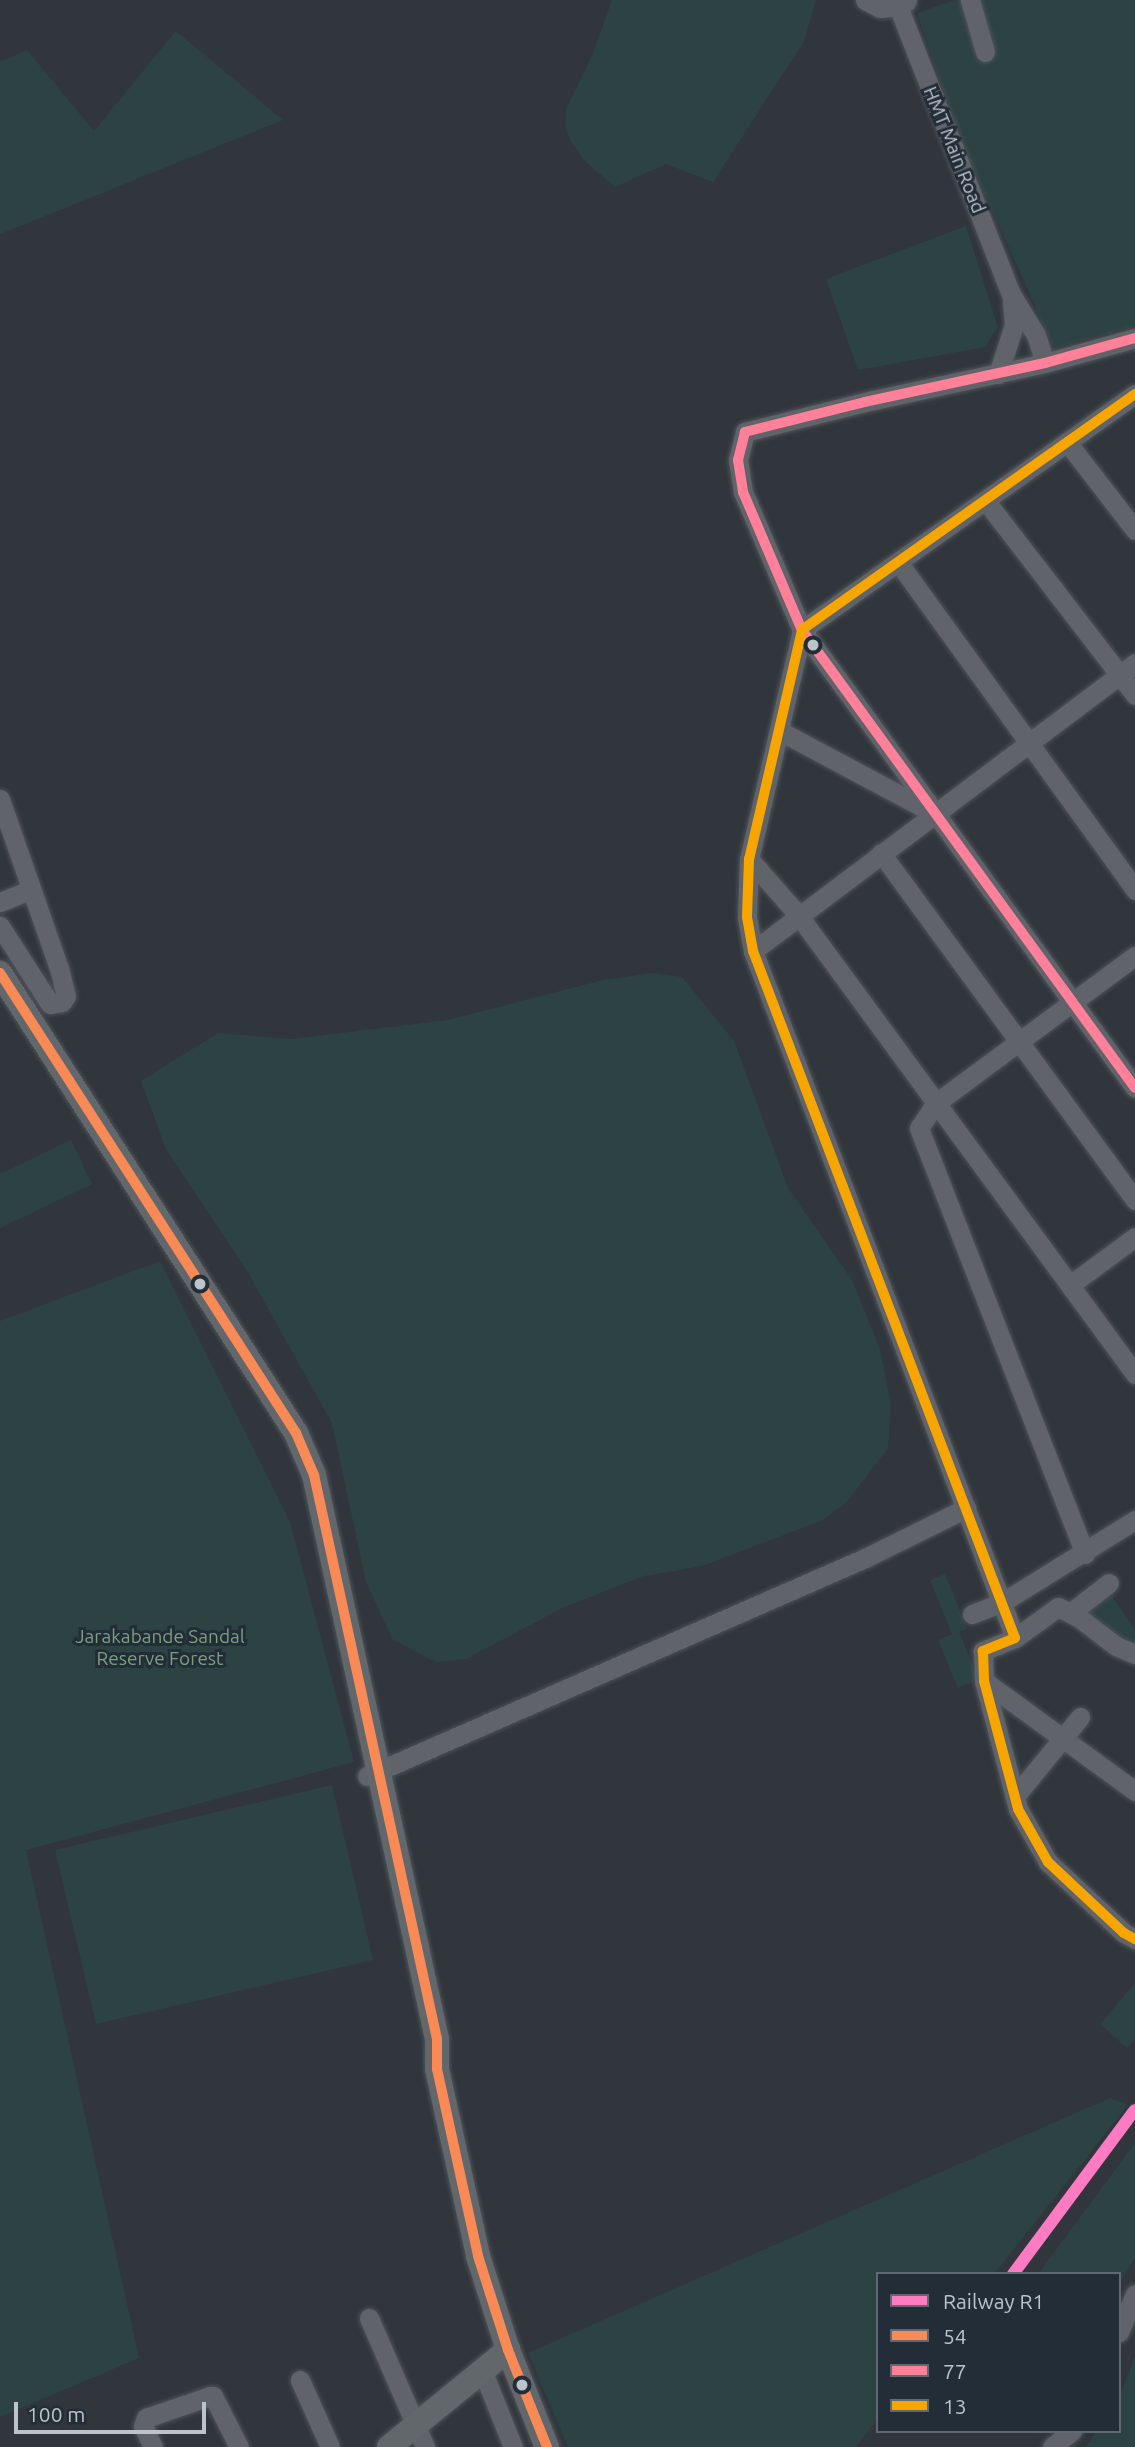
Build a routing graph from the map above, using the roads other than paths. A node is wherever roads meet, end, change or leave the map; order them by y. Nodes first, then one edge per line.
1 (865, 0) edge
2 (970, 0) edge
3 (906, 2) edge
4 (985, 52) dead end
5 (1011, 294) junction
6 (1135, 338) edge
7 (1045, 363) junction
8 (998, 374) junction
9 (1135, 394) edge
10 (1067, 442) junction
11 (985, 500) junction
12 (1135, 530) edge
13 (898, 562) junction
14 (802, 630) junction
15 (1127, 669) edge
16 (1135, 695) edge
17 (780, 731) junction
18 (1030, 741) junction
19 (0, 799) edge
20 (933, 813) junction
21 (881, 853) junction
22 (749, 859) junction
23 (30, 890) junction
24 (1135, 890) edge
25 (0, 902) edge
26 (799, 916) junction
27 (0, 926) edge
28 (753, 951) junction
29 (1135, 956) edge
30 (0, 973) edge
31 (0, 993) edge
32 (1073, 1002) junction
33 (1019, 1042) junction
34 (1135, 1088) edge
35 (936, 1103) junction
36 (1135, 1200) edge
37 (1135, 1237) edge
38 (1070, 1285) junction
39 (241, 1363) junction
40 (1135, 1374) edge
41 (966, 1508) junction
42 (1135, 1520) edge
43 (1085, 1554) junction
44 (1109, 1583) dead end
45 (1001, 1603) junction
46 (1070, 1613) junction
47 (972, 1614) dead end
48 (1015, 1638) junction
49 (1135, 1654) edge
50 (985, 1681) junction
51 (1080, 1717) dead end
52 (1062, 1738) junction
53 (373, 1774) junction
54 (1135, 1791) edge
55 (1016, 1795) junction
56 (1135, 1939) edge
57 (1135, 2294) edge
58 (369, 2318) dead end
59 (1121, 2327) edge
60 (508, 2350) junction
61 (483, 2372) junction
62 (300, 2380) dead end
63 (1070, 2433) edge
64 (421, 2436) edge
65 (153, 2447) edge
66 (239, 2447) edge
67 (330, 2447) edge
68 (389, 2447) edge
69 (513, 2447) edge
70 (547, 2447) edge
71 (1052, 2447) edge

1 - 3 street
2 - 4 street
3 - 5 street, HMT Main Road
5 - 7 street, HMT Main Road
5 - 8 street, HMT Main Road
6 - 7 street
7 - 8 street
8 - 14 street
9 - 10 street
10 - 11 street
10 - 12 street
11 - 13 street
11 - 15 street
13 - 14 street
13 - 18 street
14 - 17 street
14 - 20 street
15 - 16 street
15 - 18 street
17 - 20 street
17 - 22 street
18 - 20 street
18 - 24 street
19 - 23 street
20 - 21 street
20 - 32 street
21 - 26 street
21 - 33 street
22 - 26 street
22 - 28 street
23 - 25 street
23 - 27 street
26 - 28 street
26 - 35 street
28 - 41 street
29 - 32 street
30 - 39 main road
31 - 39 main road
32 - 33 street
32 - 34 street
33 - 35 street
33 - 36 street
35 - 38 street
35 - 43 street
37 - 38 street
38 - 40 street
39 - 53 main road
41 - 45 street
41 - 53 street
42 - 43 street
43 - 45 street
44 - 46 street
45 - 47 street
45 - 48 street
46 - 48 street
46 - 49 street
48 - 50 street
50 - 52 street
50 - 55 street
51 - 52 street
52 - 54 street
52 - 55 street
53 - 60 main road
55 - 56 street
57 - 59 street
58 - 64 street
60 - 61 main road
60 - 70 main road
61 - 64 main road
61 - 69 street
62 - 67 street
63 - 71 street
64 - 68 main road
65 - 66 street

